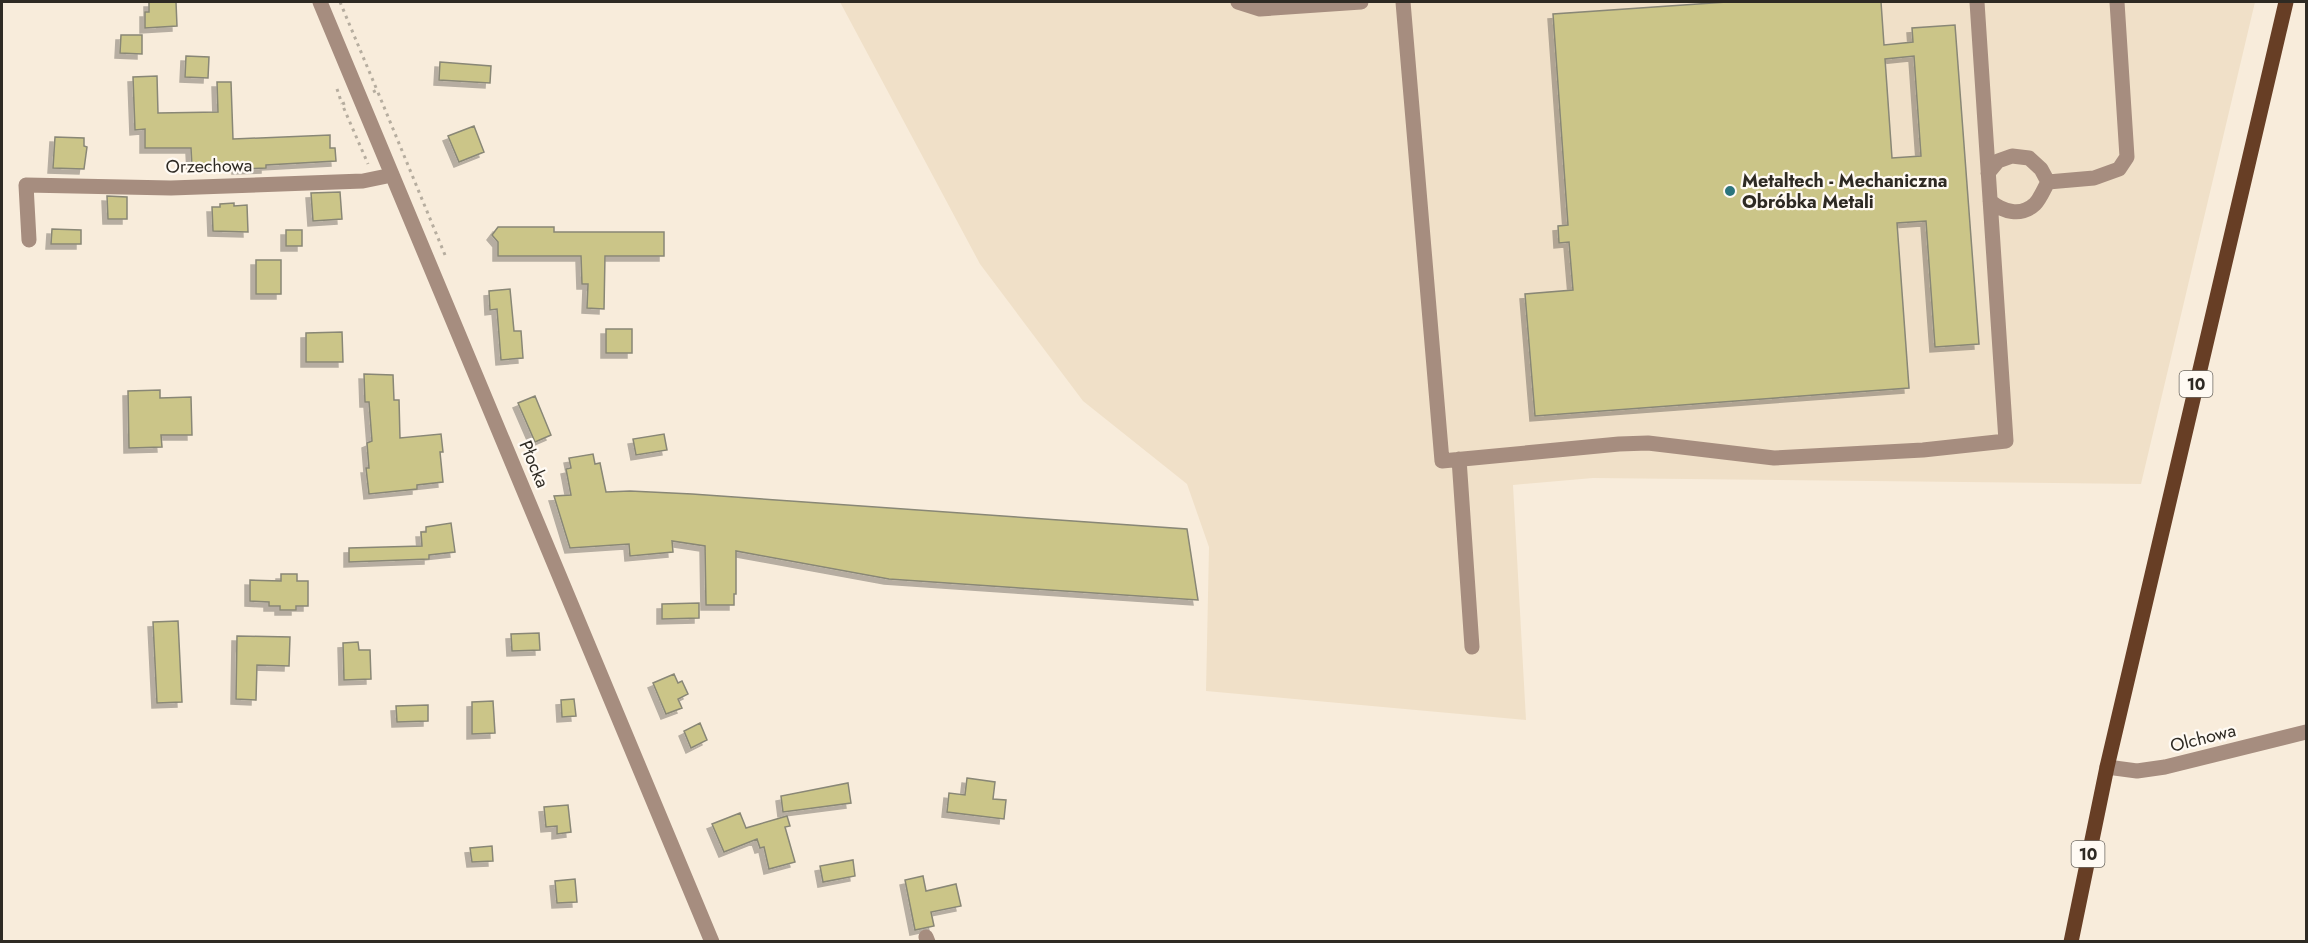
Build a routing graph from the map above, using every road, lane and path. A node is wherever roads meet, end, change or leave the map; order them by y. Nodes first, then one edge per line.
1 (320, 2) edge
2 (340, 2) edge
3 (1238, 2) edge
4 (1361, 2) edge
5 (1402, 2) edge
6 (1977, 2) edge
7 (2117, 2) edge
8 (2286, 2) edge
9 (377, 90) dead end
10 (1988, 173) junction
11 (392, 175) junction
12 (2048, 182) junction
13 (1990, 201) junction
14 (29, 240) dead end
15 (1459, 459) junction
16 (1472, 647) dead end
17 (2307, 732) edge
18 (2107, 768) junction
19 (712, 942) edge
20 (2071, 942) edge

1 - 11 street, Płocka
2 - 9 path
3 - 4 street
5 - 15 street
6 - 10 street
7 - 12 street
8 - 18 main road, 10
10 - 12 street
10 - 13 street
11 - 14 street, Orzechowa
11 - 19 street, Płocka
12 - 13 street
13 - 15 street
15 - 16 street
17 - 18 street, Olchowa
18 - 20 main road, 10

